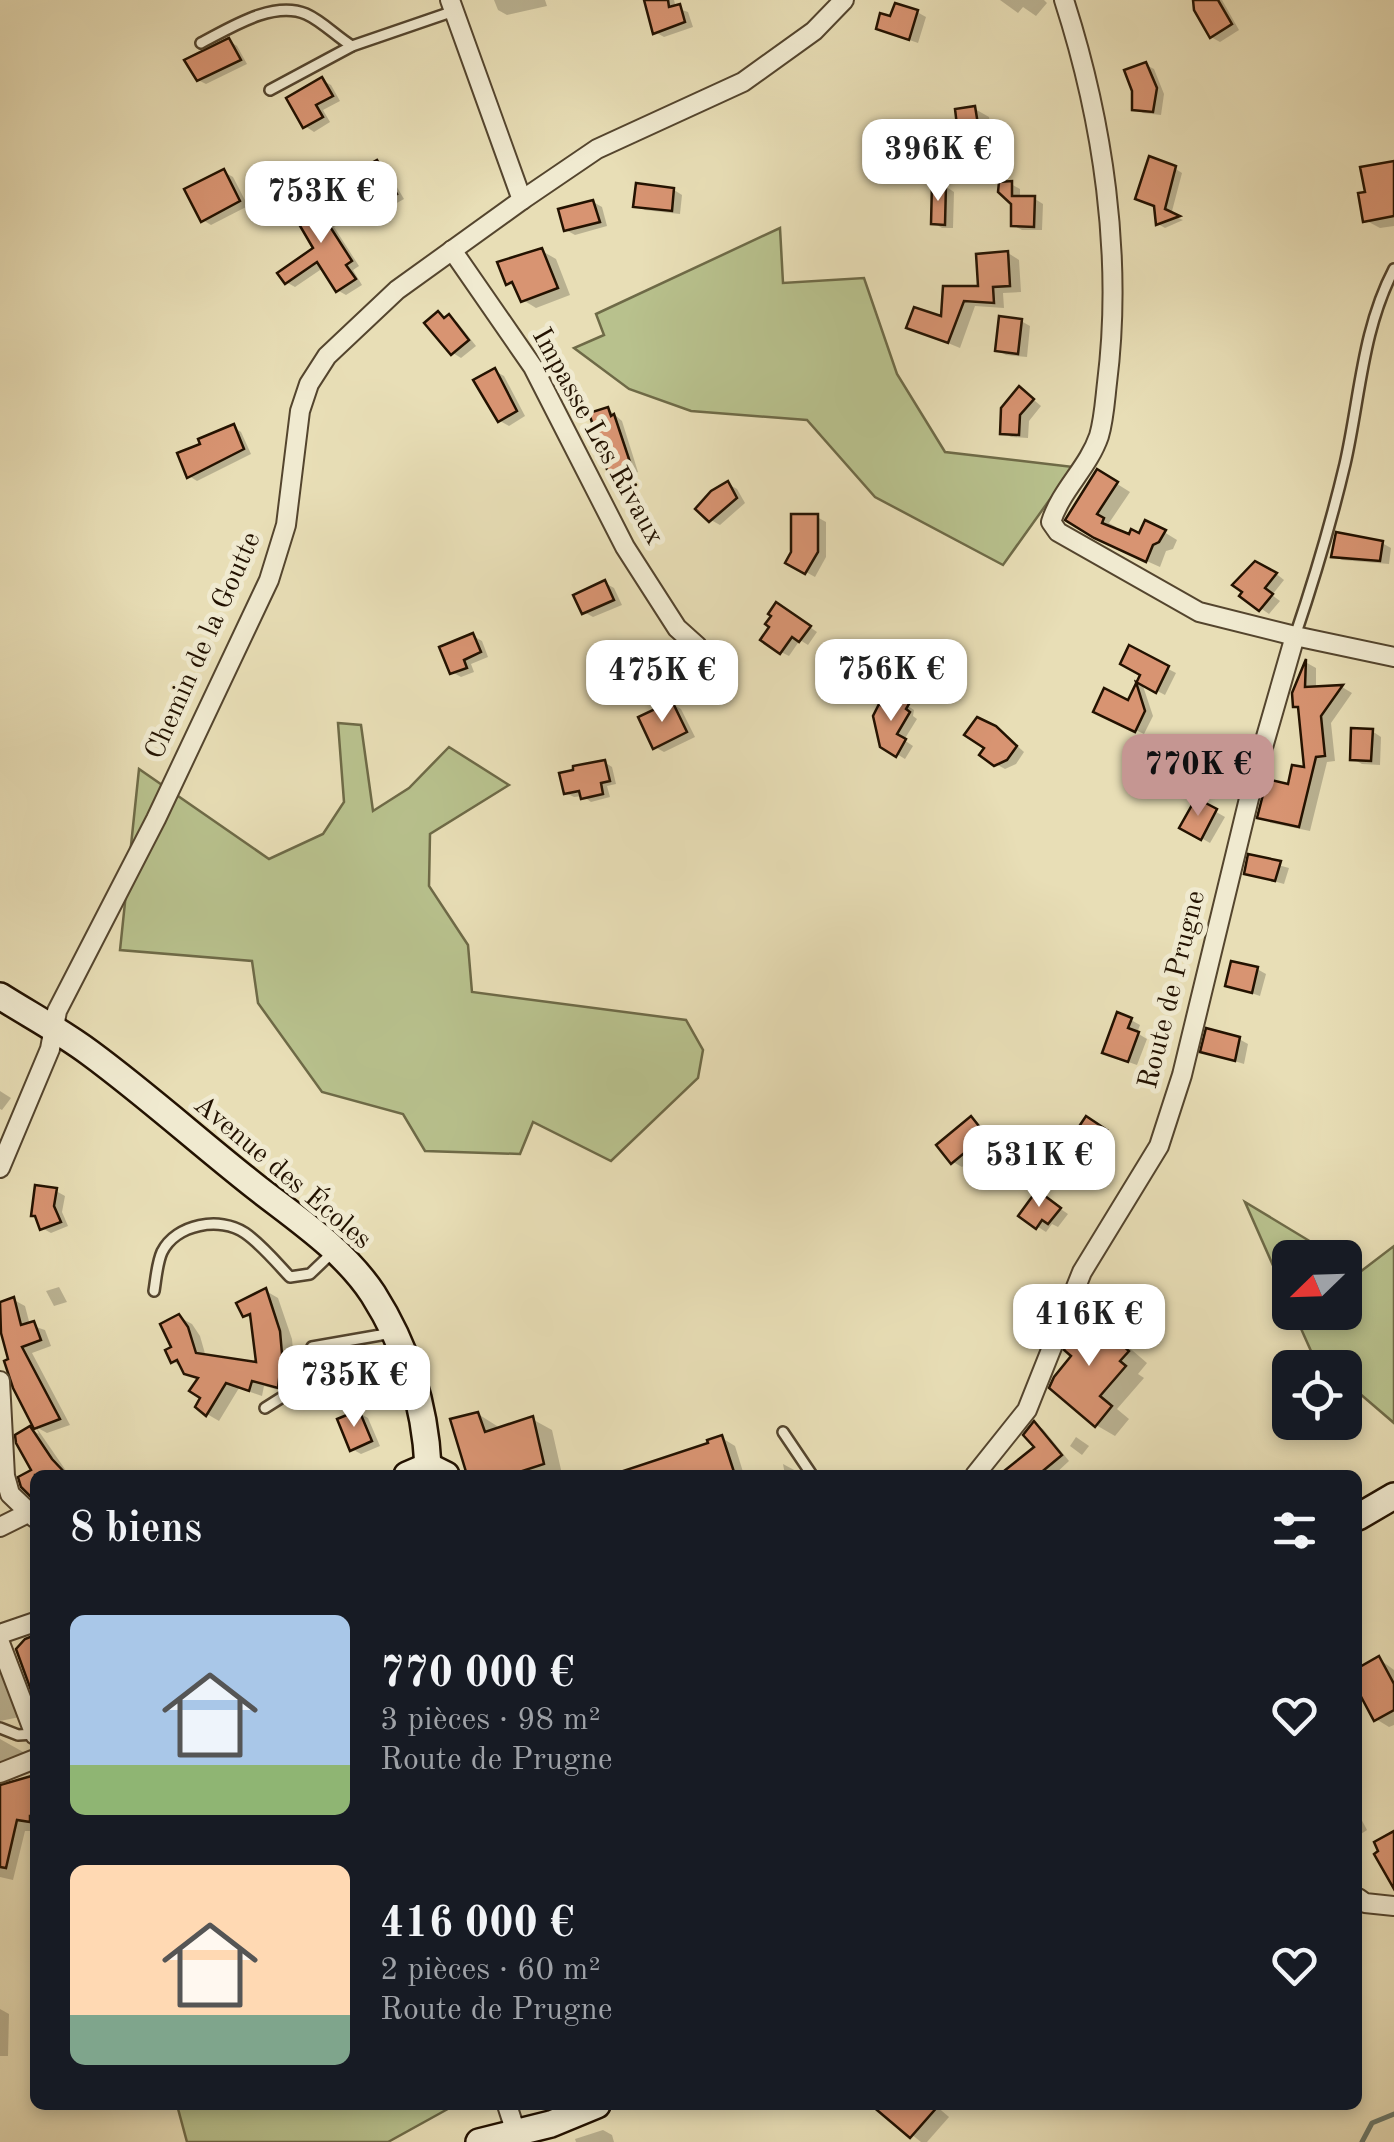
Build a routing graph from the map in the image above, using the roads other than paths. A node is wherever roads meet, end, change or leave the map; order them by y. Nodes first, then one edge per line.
1 (844, 0) edge
2 (1064, 0) edge
3 (452, 5) edge
4 (201, 43) dead end
5 (352, 46) junction
6 (270, 90) dead end
7 (522, 200) junction
8 (452, 250) junction
9 (1394, 268) edge
10 (1295, 636) junction
11 (698, 646) dead end
12 (1394, 657) edge
13 (0, 996) edge
14 (52, 1030) junction
15 (0, 1168) edge
16 (335, 1250) junction
17 (154, 1291) dead end
18 (394, 1332) junction
19 (0, 1381) edge
20 (264, 1408) dead end
21 (783, 1432) dead end
22 (427, 1470) edge
23 (809, 1470) edge
24 (979, 1470) edge
25 (1394, 1496) edge
26 (30, 1514) edge
27 (1362, 1515) edge
28 (30, 1517) edge
29 (0, 1527) edge
30 (30, 1624) edge
31 (0, 1634) edge
32 (0, 1643) edge
33 (30, 1721) edge
34 (0, 1728) edge
35 (30, 1734) edge
36 (30, 1760) edge
37 (0, 1773) edge
38 (1362, 1903) edge
39 (1394, 1906) edge
40 (509, 2110) edge
41 (586, 2110) edge
42 (516, 2137) edge
43 (478, 2142) edge

1 - 7 street, Chemin de la Goutte
2 - 10 street
3 - 5 lane
3 - 7 street
4 - 5 lane
5 - 6 lane
7 - 8 street, Chemin de la Goutte
8 - 11 street, Impasse Les Rivaux
8 - 14 street, Chemin de la Goutte
9 - 10 lane
10 - 12 street
10 - 24 street, Route de Prugne
13 - 14 street, Avenue des Écoles
14 - 15 street, Chemin de la Goutte
14 - 16 street, Avenue des Écoles
16 - 17 lane
16 - 18 street, Avenue des Écoles
18 - 20 lane
18 - 22 street, Avenue des Écoles
19 - 26 street
21 - 23 lane
25 - 27 street
28 - 29 street
30 - 31 street
32 - 33 street
34 - 35 lane
36 - 37 street
38 - 39 street
40 - 42 street
41 - 42 street
42 - 43 street

